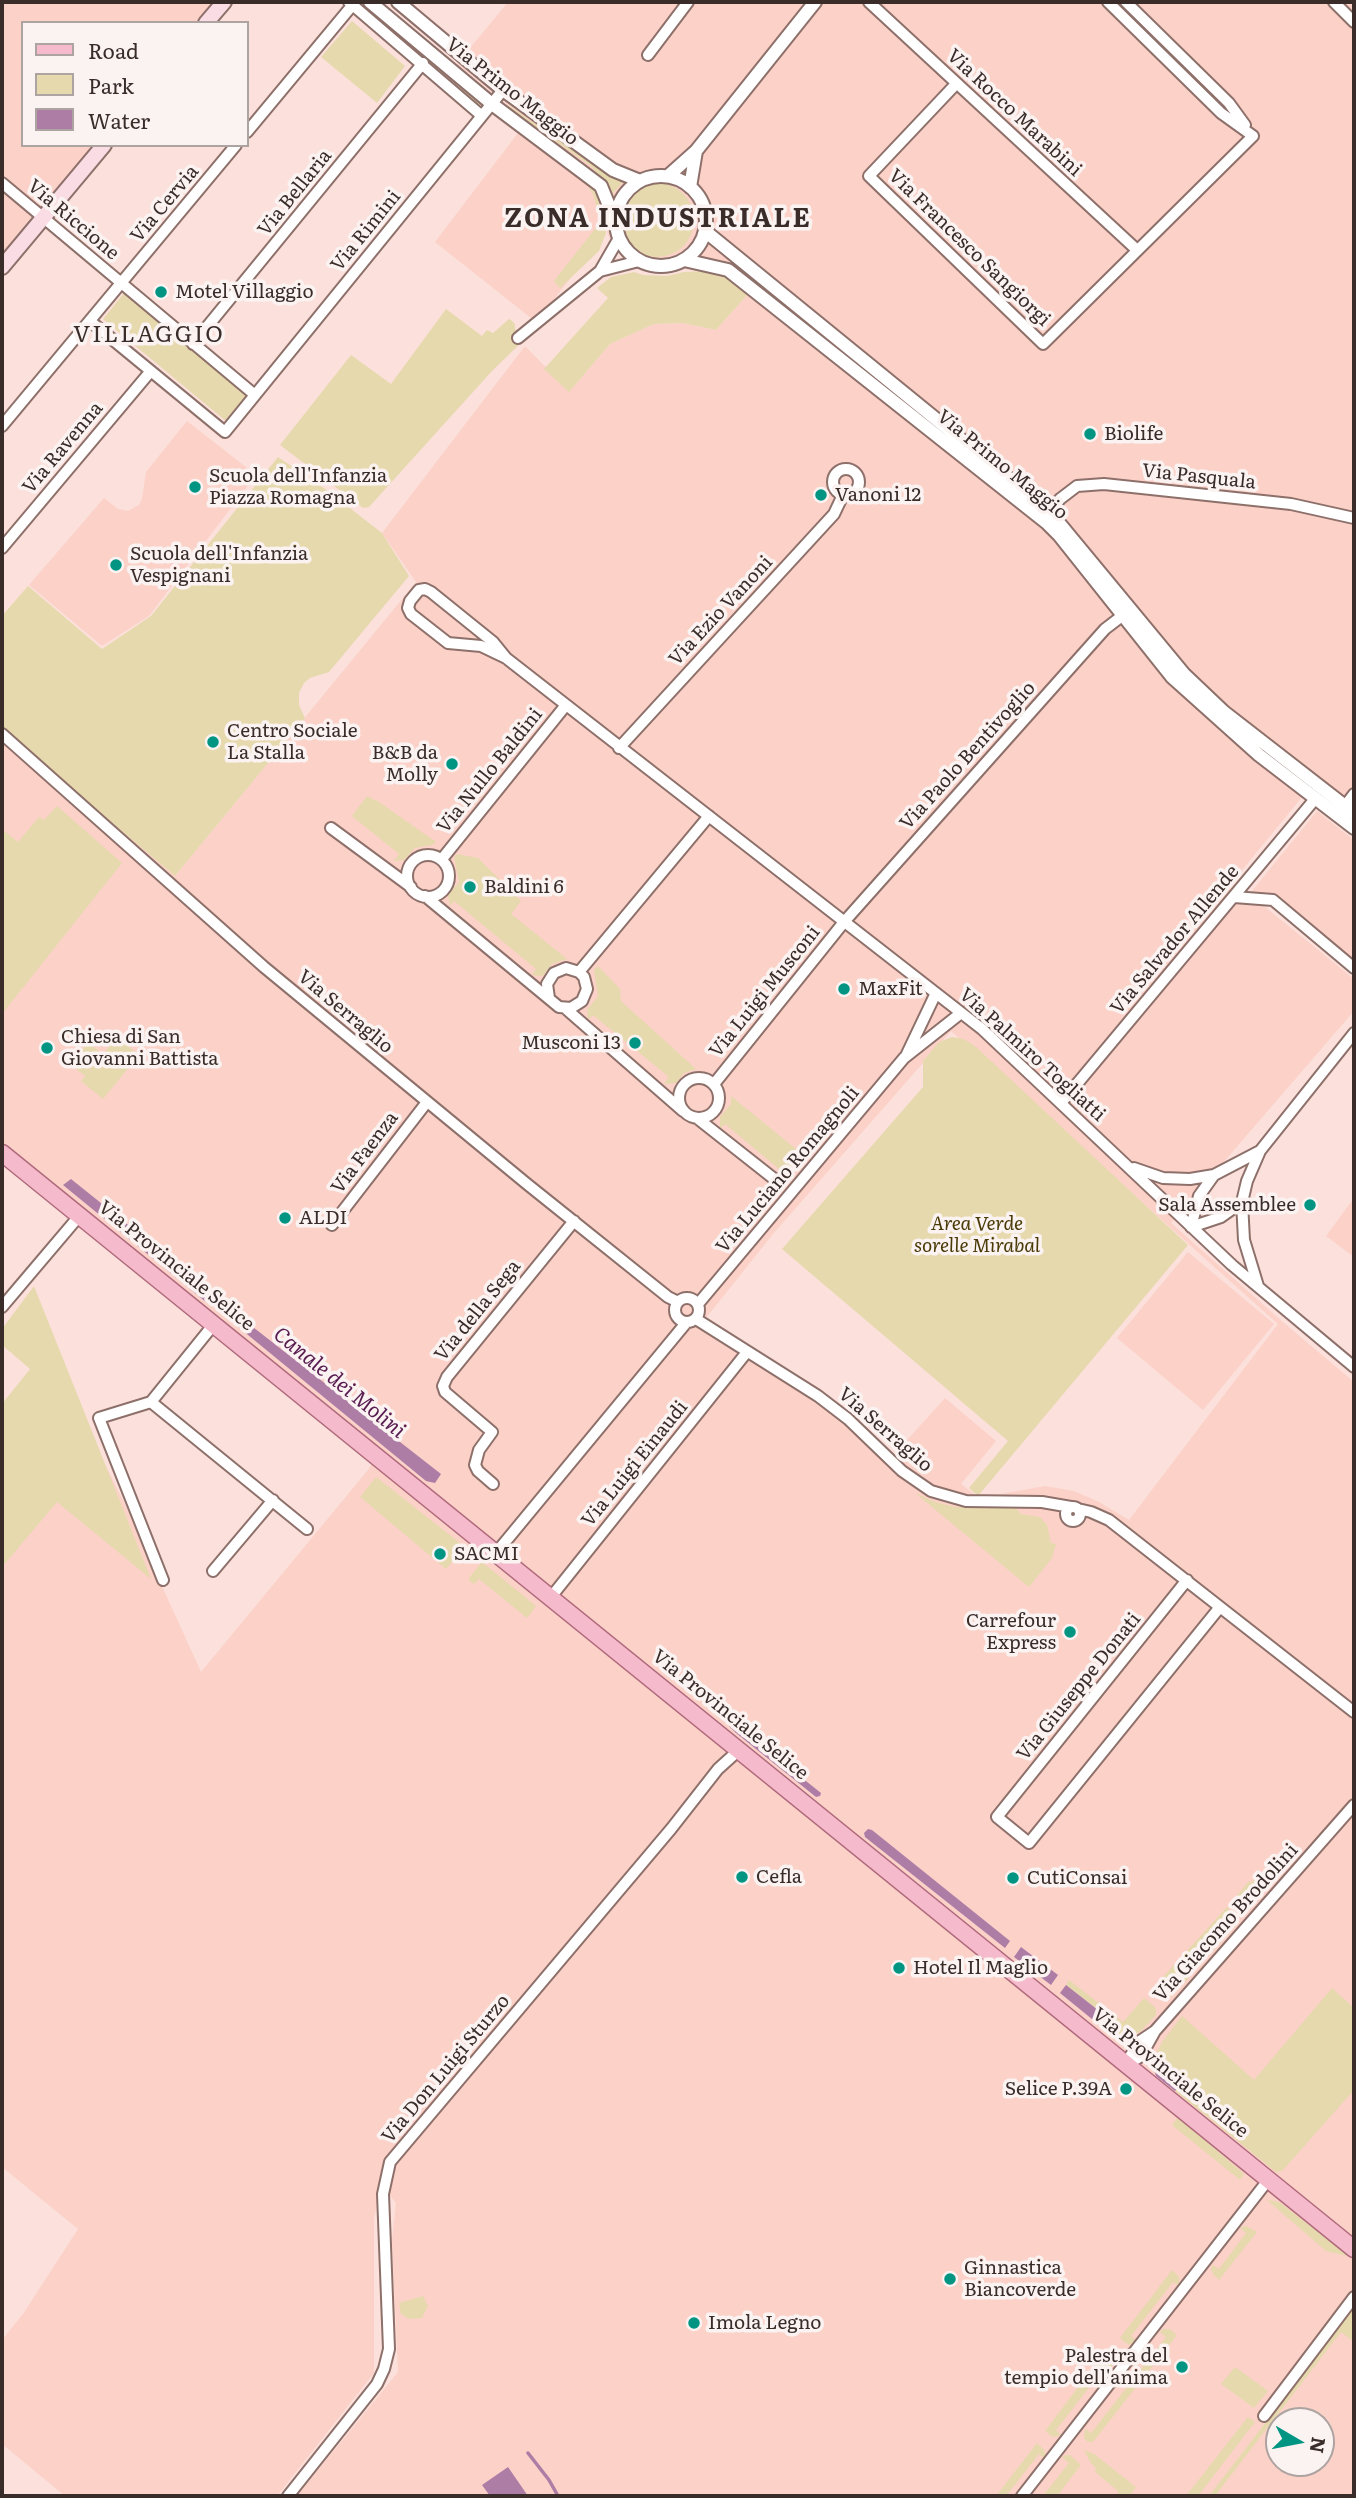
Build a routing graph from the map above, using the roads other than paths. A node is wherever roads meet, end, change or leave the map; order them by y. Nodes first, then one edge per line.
1 (224, 2) edge
2 (370, 2) edge
3 (398, 2) edge
4 (688, 2) edge
5 (815, 2) edge
6 (869, 2) edge
7 (1108, 2) edge
8 (1126, 2) edge
9 (1334, 2) edge
10 (352, 3) edge
11 (208, 21) edge
12 (1354, 22) edge
13 (648, 55) dead end
14 (423, 63) junction
15 (956, 84) junction
16 (503, 90) junction
17 (492, 104) junction
18 (482, 116) junction
19 (248, 131) edge
20 (1253, 136) junction
21 (102, 147) edge
22 (234, 147) edge
23 (696, 151) junction
24 (668, 176) junction
25 (640, 181) junction
26 (2, 183) edge
27 (690, 187) junction
28 (43, 218) junction
29 (616, 223) junction
30 (705, 231) junction
31 (619, 238) junction
32 (1137, 250) junction
33 (684, 260) junction
34 (639, 261) junction
35 (2, 267) edge
36 (600, 271) junction
37 (121, 284) junction
38 (90, 321) junction
39 (518, 338) dead end
40 (194, 344) junction
41 (150, 372) junction
42 (256, 395) junction
43 (2, 426) edge
44 (843, 495) dead end
45 (1050, 512) junction
46 (1354, 518) edge
47 (2, 548) edge
48 (1122, 616) junction
49 (506, 658) junction
50 (566, 705) junction
51 (2, 734) edge
52 (619, 748) junction
53 (1354, 794) edge
54 (1315, 799) junction
55 (1350, 810) edge
56 (709, 816) junction
57 (331, 828) dead end
58 (1354, 828) edge
59 (442, 859) junction
60 (411, 887) junction
61 (425, 896) junction
62 (1234, 897) junction
63 (844, 922) junction
64 (1354, 968) edge
65 (579, 972) junction
66 (936, 993) junction
67 (549, 998) junction
68 (565, 1009) junction
69 (961, 1013) junction
70 (1354, 1033) edge
71 (904, 1058) junction
72 (714, 1084) junction
73 (427, 1101) junction
74 (1061, 1103) junction
75 (683, 1111) junction
76 (697, 1118) junction
77 (1259, 1151) junction
78 (2, 1153) edge
79 (1126, 1165) junction
80 (1214, 1175) junction
81 (773, 1178) dead end
82 (1242, 1202) junction
83 (80, 1215) junction
84 (574, 1221) junction
85 (332, 1225) dead end
86 (1191, 1227) junction
87 (1259, 1289) junction
88 (678, 1302) junction
89 (698, 1304) junction
90 (2, 1307) edge
91 (691, 1321) junction
92 (214, 1324) junction
93 (747, 1352) junction
94 (1354, 1367) edge
95 (151, 1402) junction
96 (493, 1484) dead end
97 (274, 1500) junction
98 (307, 1529) dead end
99 (496, 1553) junction
100 (214, 1571) dead end
101 (163, 1580) dead end
102 (1187, 1580) junction
103 (551, 1597) junction
104 (1220, 1606) junction
105 (1354, 1712) edge
106 (739, 1750) junction
107 (1354, 1805) edge
108 (1128, 2058) junction
109 (1269, 2179) junction
110 (1354, 2249) edge
111 (1354, 2297) edge
112 (1264, 2416) dead end
113 (288, 2496) edge
114 (1023, 2496) edge

1 - 11 main road
2 - 17 street, Via Primo Maggio
3 - 16 street, Via Primo Maggio
4 - 13 street
5 - 23 street
6 - 15 street, Via Rocco Marabini
7 - 20 street
8 - 20 street
9 - 12 street
10 - 14 street, Via Primo Maggio
10 - 19 street
14 - 18 street, Via Primo Maggio
14 - 40 street, Via Bellaria
15 - 32 street, Via Rocco Marabini
15 - 32 street, Via Francesco Sangiorgi
16 - 17 street, Via Rimini
16 - 25 street, Via Primo Maggio
17 - 18 street, Via Rimini
17 - 29 street, Via Primo Maggio
18 - 42 street, Via Rimini
20 - 32 street, Via Francesco Sangiorgi
21 - 28 main road
22 - 37 street, Via Cervia
23 - 24 street
23 - 27 street
24 - 25 street
24 - 27 street
25 - 29 street
26 - 28 street, Via Riccione
27 - 30 street
28 - 35 main road
28 - 37 street, Via Riccione
29 - 31 street, Via Primo Maggio
30 - 33 street
30 - 45 street, Via Primo Maggio
31 - 34 street, Via Primo Maggio
31 - 36 street
33 - 34 street, Via Primo Maggio
33 - 48 street, Via Primo Maggio
34 - 36 street
36 - 39 street
37 - 38 street, Via Cervia
37 - 40 street, Via Riccione
38 - 41 street
38 - 43 street, Via Cervia
40 - 42 street, Via Riccione
41 - 42 street, Via Rimini
41 - 47 street, Via Ravenna
44 - 52 street, Via Ezio Vanoni
45 - 46 street, Via Pasquala
45 - 55 street, Via Primo Maggio
48 - 54 street, Via Primo Maggio
48 - 63 street, Via Paolo Bentivoglio
49 - 49 street, Via Palmiro Togliatti
49 - 50 street, Via Palmiro Togliatti
50 - 52 street, Via Palmiro Togliatti
50 - 59 street, Via Nullo Baldini
51 - 73 street, Via Serraglio
52 - 56 street, Via Palmiro Togliatti
53 - 55 street
54 - 58 street, Via Primo Maggio
54 - 62 street, Via Salvador Allende
56 - 63 street, Via Palmiro Togliatti
56 - 65 street
57 - 60 street
59 - 60 street, Via Nullo Baldini
59 - 61 street, Via Nullo Baldini
60 - 61 street
61 - 67 street
62 - 64 street
62 - 74 street, Via Salvador Allende
63 - 66 street, Via Palmiro Togliatti
63 - 72 street, Via Luigi Musconi
65 - 67 street
65 - 68 street
66 - 69 street, Via Palmiro Togliatti
66 - 71 street, Via Luciano Romagnoli
67 - 68 street
68 - 75 street
69 - 71 street, Via Luciano Romagnoli
69 - 74 street, Via Palmiro Togliatti
70 - 77 street
71 - 89 street, Via Luciano Romagnoli
72 - 75 street, Via Luigi Musconi
72 - 76 street, Via Luigi Musconi
73 - 84 street, Via Serraglio
73 - 85 street, Via Faenza
74 - 79 street, Via Palmiro Togliatti
75 - 76 street
76 - 81 street
77 - 80 street
77 - 82 street
78 - 83 main road, Via Provinciale Selice
79 - 80 street
79 - 86 street, Via Palmiro Togliatti
80 - 86 street
82 - 86 street
82 - 87 street
83 - 90 street
83 - 92 main road, Via Provinciale Selice
84 - 88 street, Via Serraglio
84 - 96 street, Via della Sega
86 - 87 street, Via Palmiro Togliatti
87 - 94 street, Via Palmiro Togliatti
88 - 89 street, Via Serraglio
88 - 91 street
89 - 91 street
91 - 93 street, Via Serraglio
91 - 99 street
92 - 95 street
92 - 99 main road, Via Provinciale Selice
93 - 102 street, Via Serraglio
93 - 103 street, Via Luigi Einaudi
95 - 97 street
95 - 101 street
97 - 98 street
97 - 100 street
99 - 103 main road, Via Provinciale Selice
102 - 104 street
102 - 104 street, Via Giuseppe Donati
103 - 106 main road, Via Provinciale Selice
104 - 105 street
106 - 108 main road, Via Provinciale Selice
106 - 113 street, Via Don Luigi Sturzo
107 - 108 street, Via Giacomo Brodolini
108 - 109 main road, Via Provinciale Selice
109 - 110 main road, Via Provinciale Selice
109 - 114 street
111 - 112 street

